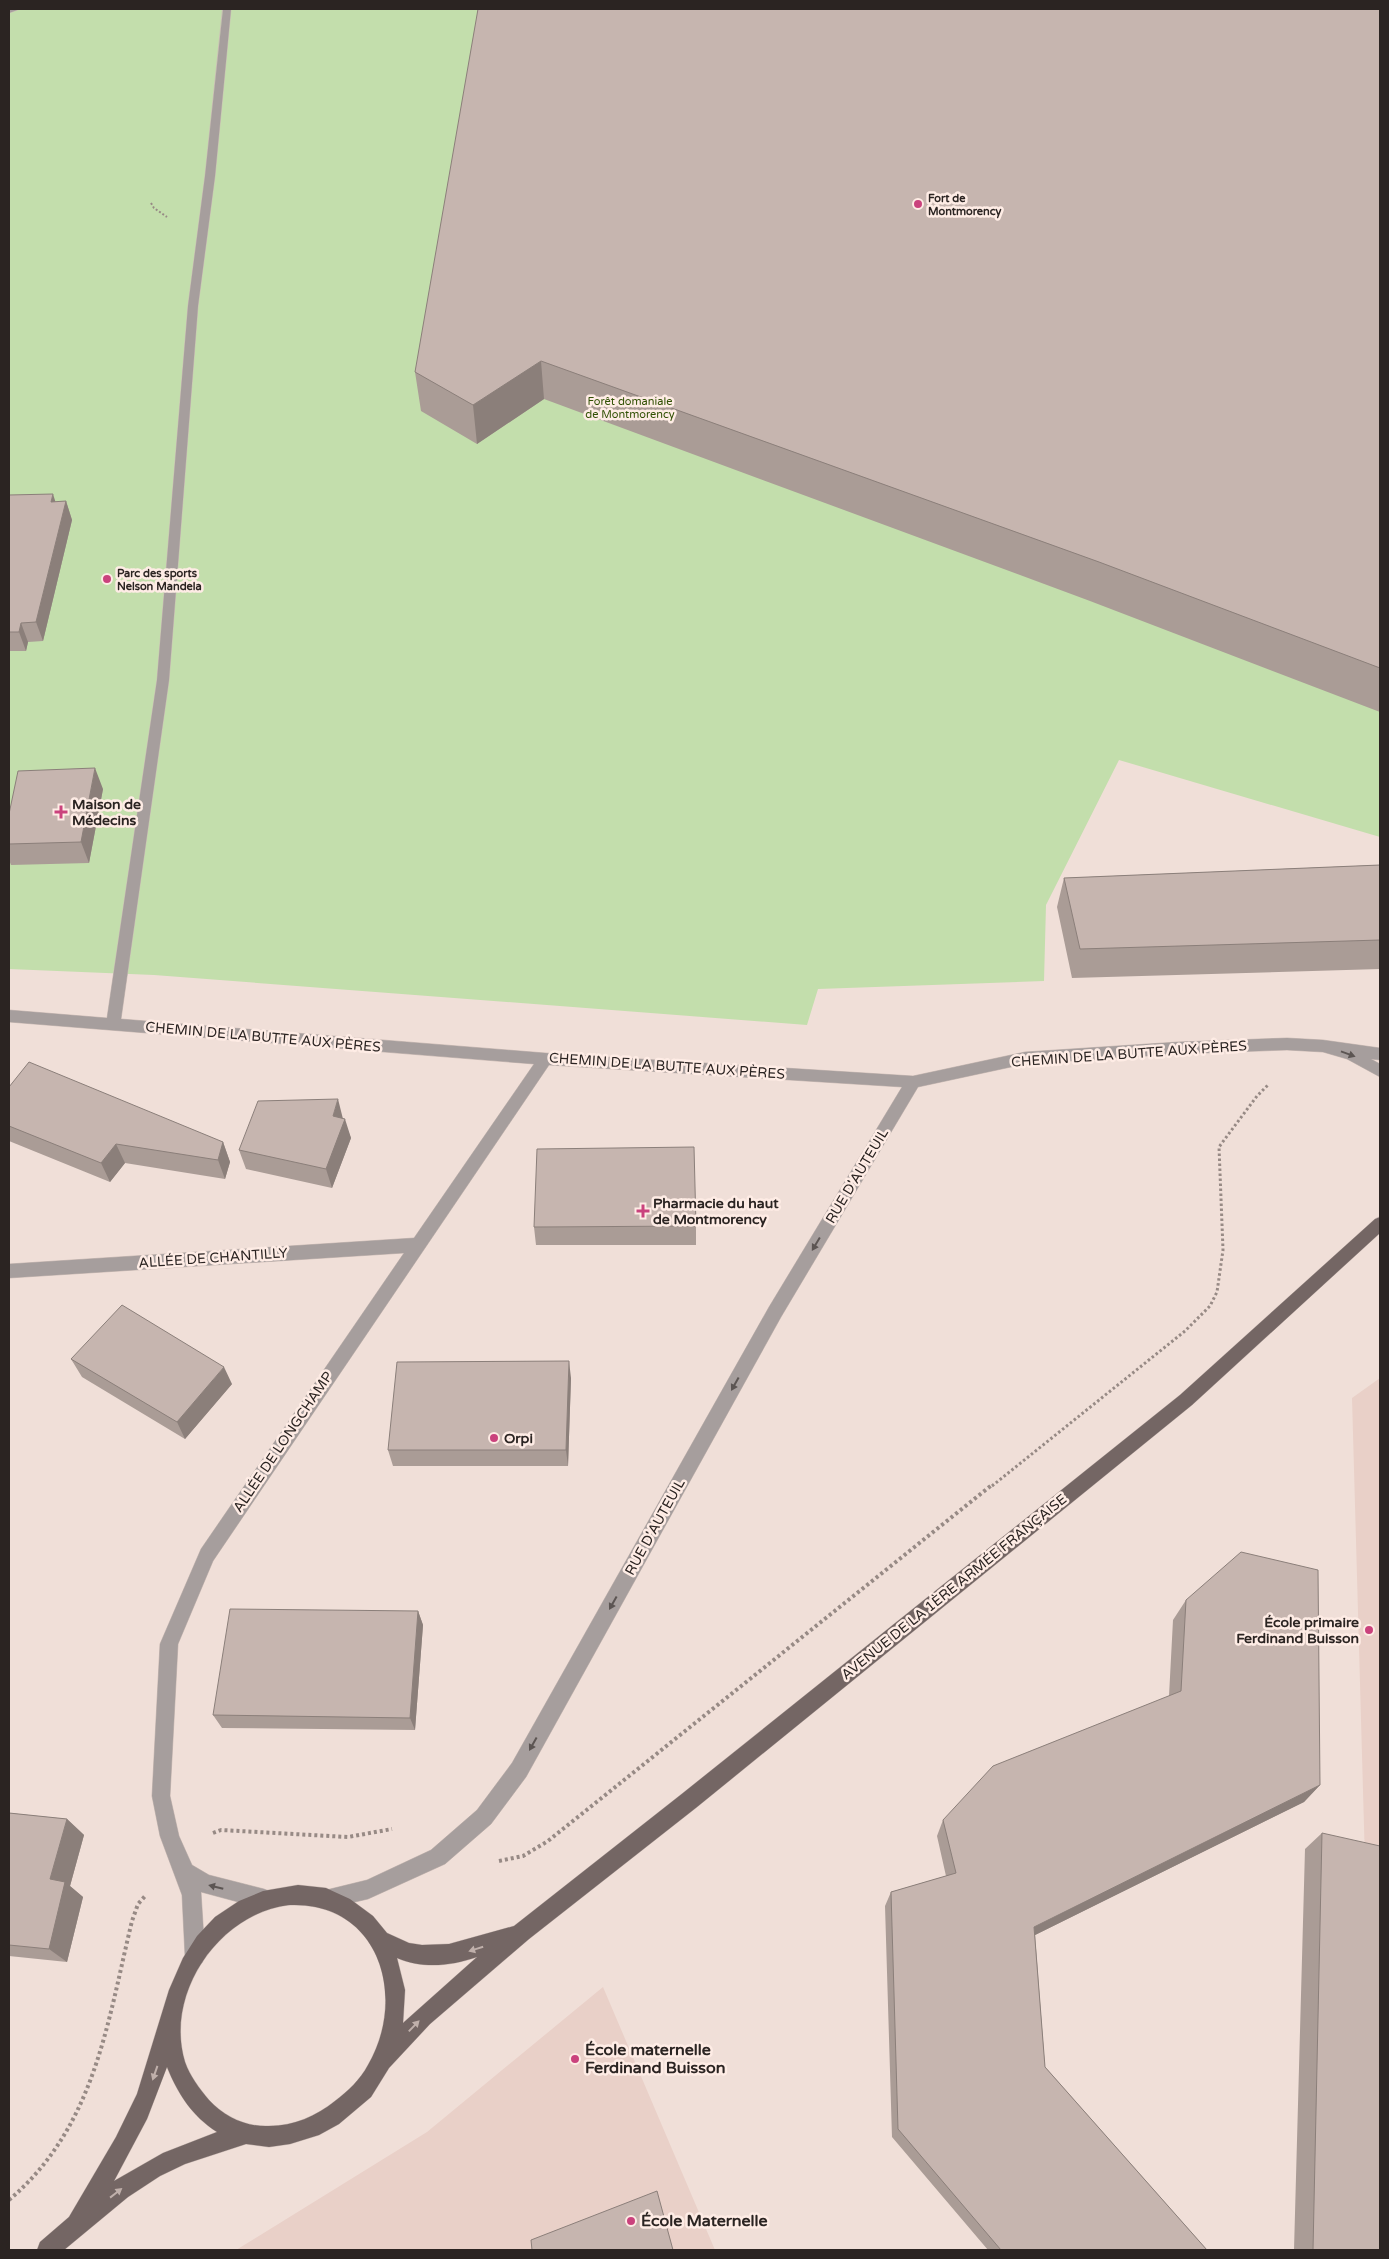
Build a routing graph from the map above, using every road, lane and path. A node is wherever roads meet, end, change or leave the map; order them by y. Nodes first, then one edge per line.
1 (16, 9) edge
2 (227, 9) edge
3 (9, 10) edge
4 (9, 1016) edge
5 (113, 1025) junction
6 (1319, 1046) junction
7 (1380, 1054) edge
8 (545, 1059) junction
9 (1380, 1071) edge
10 (913, 1082) junction
11 (1379, 1225) edge
12 (417, 1245) junction
13 (9, 1270) edge
14 (400, 1827) dead end
15 (463, 1835) junction
16 (182, 1867) junction
17 (329, 1898) junction
18 (264, 1899) junction
19 (522, 1932) junction
20 (380, 1940) junction
21 (195, 1956) junction
22 (173, 2010) junction
23 (381, 2061) junction
24 (248, 2134) junction
25 (9, 2200) edge
26 (78, 2223) junction
27 (48, 2250) edge

1 - 3 street
2 - 5 street
4 - 5 street, CHEMIN DE LA BUTTE AUX PÈRES
5 - 8 street, CHEMIN DE LA BUTTE AUX PÈRES
6 - 7 street
6 -> 9 street
6 - 10 street, CHEMIN DE LA BUTTE AUX PÈRES
6 - 15 path
8 - 10 street, CHEMIN DE LA BUTTE AUX PÈRES
8 - 12 street, ALLÉE DE LONGCHAMP
10 -> 15 street, RUE D'AUTEUIL
11 - 19 main road, AVENUE DE LA 1ÈRE ARMÉE FRANÇAISE
12 - 13 street, ALLÉE DE CHANTILLY
12 - 16 street, ALLÉE DE LONGCHAMP
14 - 16 path
15 - 17 street, RUE D'AUTEUIL
18 -> 16 street
16 - 21 street, ALLÉE DE LONGCHAMP
16 - 25 path
17 - 18 main road, AVENUE DE LA 1ÈRE ARMÉE FRANÇAISE
17 - 20 main road, AVENUE DE LA 1ÈRE ARMÉE FRANÇAISE
18 - 21 main road, AVENUE DE LA 1ÈRE ARMÉE FRANÇAISE
19 -> 20 main road, AVENUE DE LA 1ÈRE ARMÉE FRANÇAISE
23 -> 19 main road, AVENUE DE LA 1ÈRE ARMÉE FRANÇAISE
20 - 23 main road, AVENUE DE LA 1ÈRE ARMÉE FRANÇAISE
21 - 22 main road, AVENUE DE LA 1ÈRE ARMÉE FRANÇAISE
22 - 24 main road, AVENUE DE LA 1ÈRE ARMÉE FRANÇAISE
22 -> 26 main road, AVENUE DE LA 1ÈRE ARMÉE FRANÇAISE
23 - 24 main road, AVENUE DE LA 1ÈRE ARMÉE FRANÇAISE
26 -> 24 main road, AVENUE DE LA 1ÈRE ARMÉE FRANÇAISE
26 - 27 main road, AVENUE DE LA 1ÈRE ARMÉE FRANÇAISE

